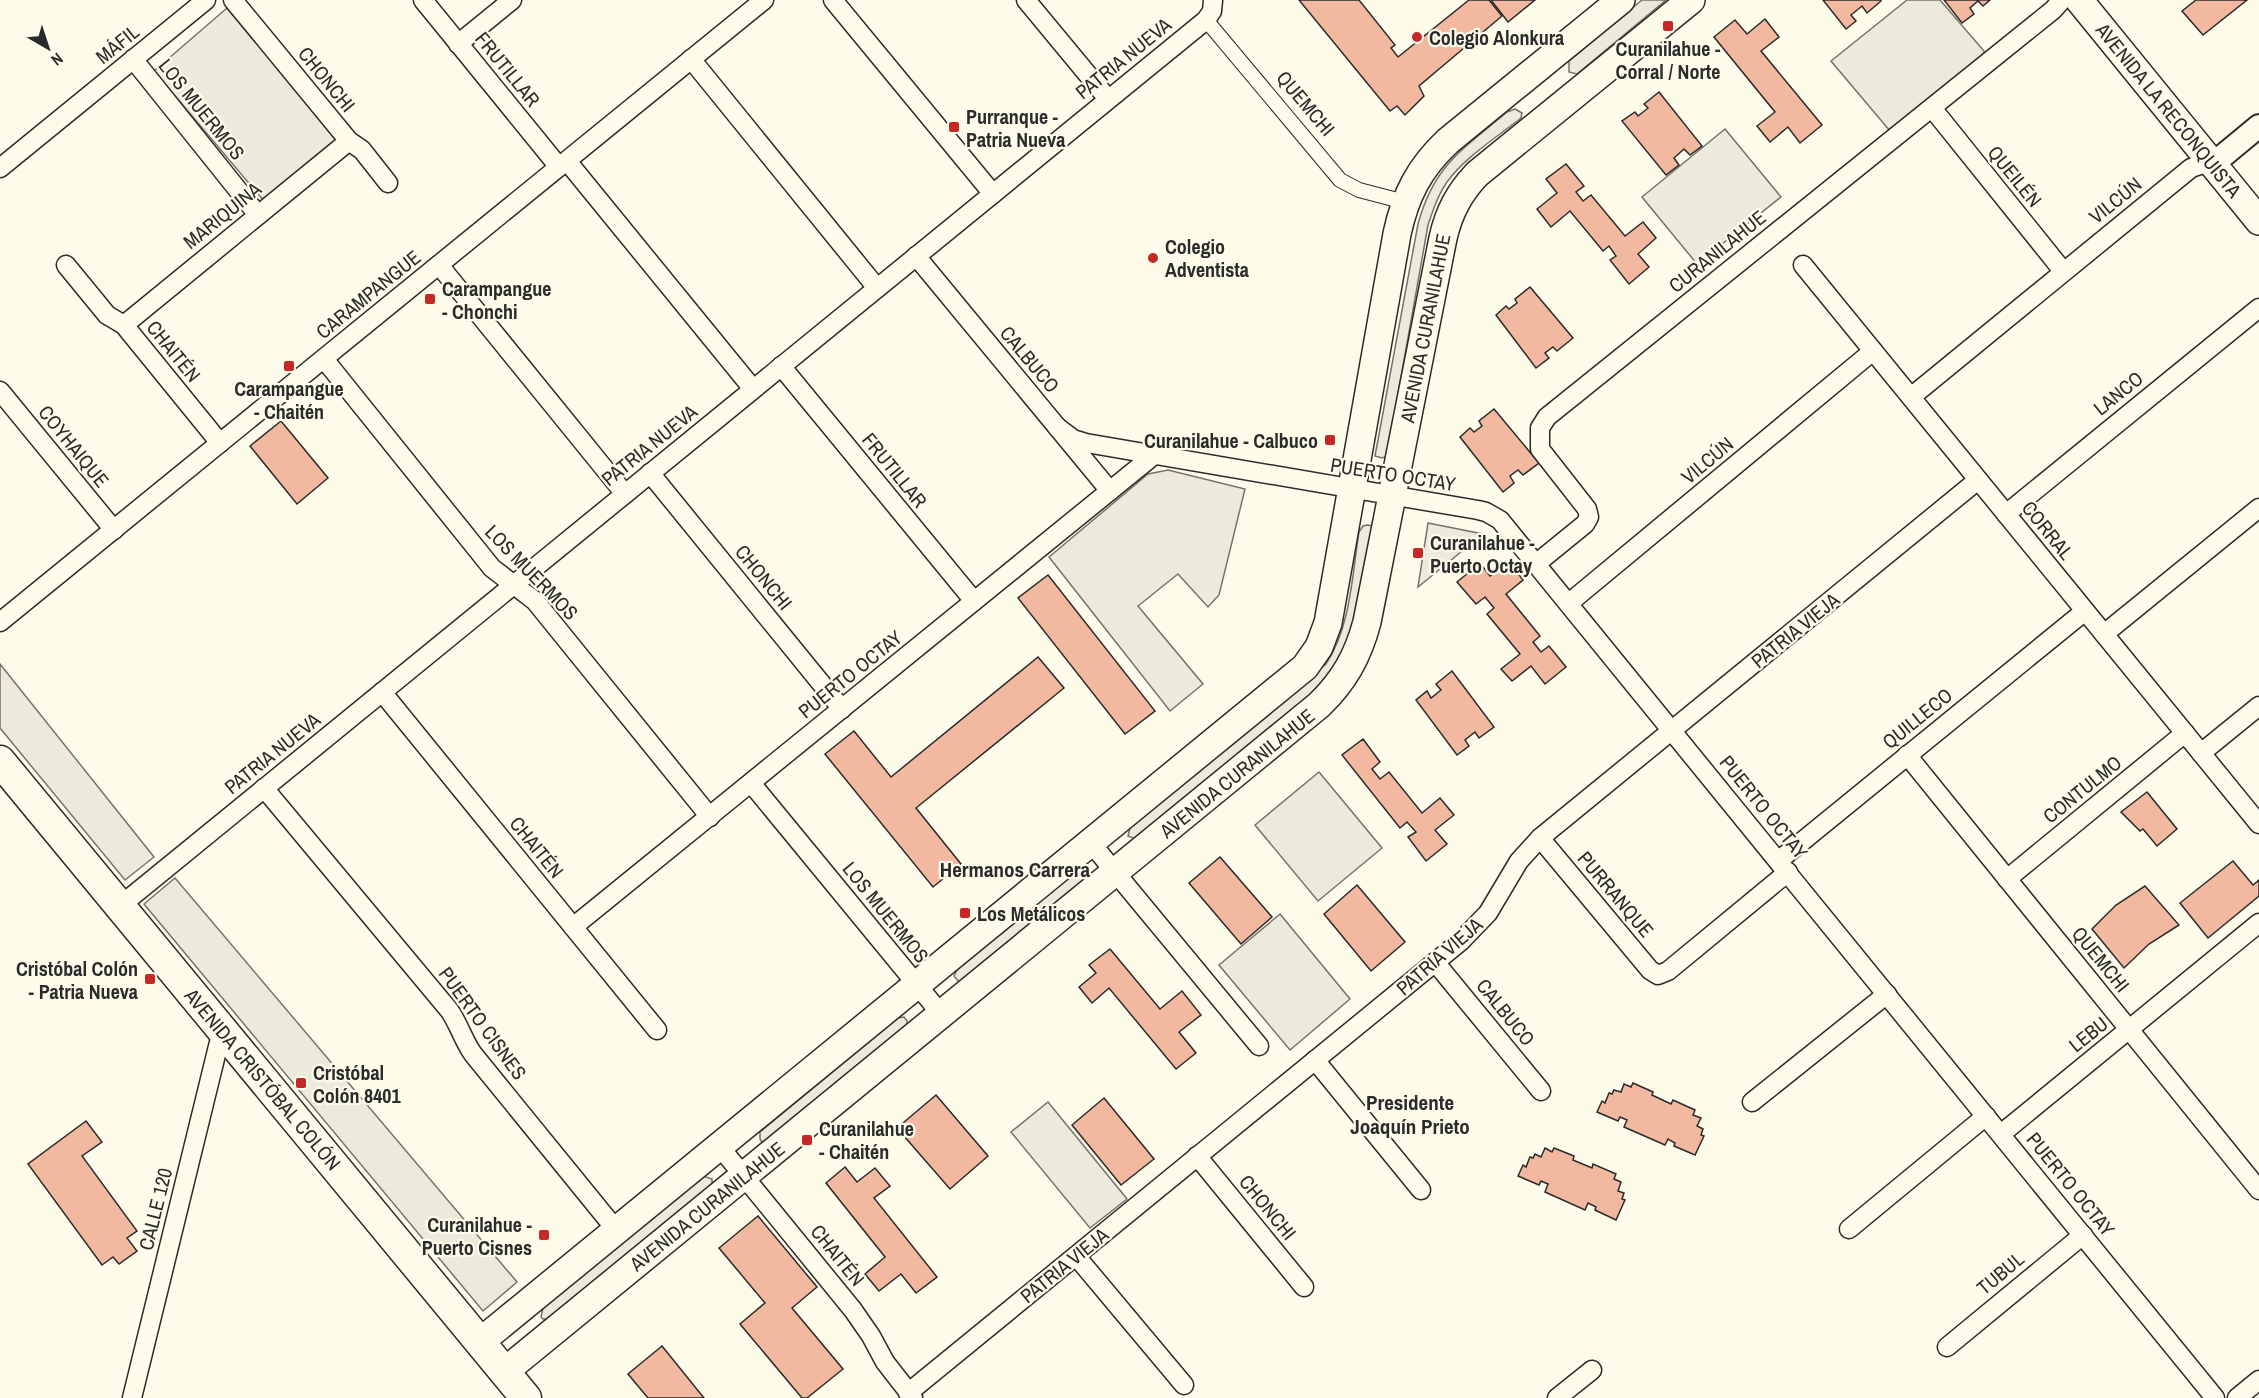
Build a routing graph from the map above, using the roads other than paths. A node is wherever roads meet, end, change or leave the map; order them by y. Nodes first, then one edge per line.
1 (206, 0) edge
2 (233, 0) edge
3 (423, 0) edge
4 (512, 0) edge
5 (764, 0) edge
6 (834, 0) edge
7 (1026, 0) edge
8 (1213, 0) edge
9 (1691, 0) edge
10 (2062, 0) edge
11 (2079, 0) edge
12 (1612, 3) edge
13 (1206, 20) junction
14 (458, 44) junction
15 (133, 59) junction
16 (691, 59) junction
17 (1545, 62) junction
18 (1573, 96) junction
19 (1108, 99) junction
20 (1932, 108) junction
21 (2259, 126) edge
22 (349, 141) junction
23 (563, 164) junction
24 (2213, 164) junction
25 (0, 168) edge
26 (388, 183) dead end
27 (993, 194) junction
28 (1405, 202) junction
29 (258, 215) junction
30 (2259, 221) edge
31 (916, 256) junction
32 (66, 265) dead end
33 (438, 265) junction
34 (1803, 265) dead end
35 (2063, 271) junction
36 (877, 288) junction
37 (2259, 308) edge
38 (124, 325) junction
39 (1873, 351) junction
40 (324, 359) junction
41 (781, 366) junction
42 (753, 389) junction
43 (0, 391) edge
44 (1911, 397) junction
45 (1057, 427) junction
46 (220, 443) junction
47 (1154, 455) junction
48 (650, 473) junction
49 (1978, 480) junction
50 (1352, 490) junction
51 (1110, 491) junction
52 (625, 494) junction
53 (1392, 497) junction
54 (2259, 508) edge
55 (2006, 514) junction
56 (114, 530) junction
57 (1537, 563) junction
58 (513, 585) junction
59 (974, 602) junction
60 (1569, 603) junction
61 (2085, 610) junction
62 (0, 622) edge
63 (2104, 634) junction
64 (382, 693) junction
65 (2259, 706) edge
66 (842, 709) junction
67 (1672, 730) junction
68 (2185, 733) junction
69 (2201, 753) junction
70 (1907, 755) junction
71 (0, 761) edge
72 (751, 783) junction
73 (264, 788) junction
74 (710, 817) junction
75 (2259, 824) edge
76 (1540, 838) junction
77 (1091, 843) junction
78 (1783, 866) junction
79 (1115, 872) junction
80 (2007, 879) junction
81 (120, 906) junction
82 (573, 927) junction
83 (2255, 933) edge
84 (1435, 962) junction
85 (1658, 975) joint
86 (917, 985) junction
87 (1887, 994) junction
88 (941, 1014) junction
89 (2129, 1029) junction
90 (222, 1030) junction
91 (657, 1030) dead end
92 (1259, 1046) dead end
93 (1315, 1060) junction
94 (1541, 1091) dead end
95 (1752, 1102) dead end
96 (1986, 1116) junction
97 (2001, 1134) junction
98 (720, 1147) junction
99 (1197, 1156) junction
100 (744, 1176) junction
101 (1420, 1190) dead end
102 (2259, 1190) edge
103 (1849, 1228) dead end
104 (617, 1231) junction
105 (2083, 1234) junction
106 (1076, 1256) junction
107 (1304, 1287) dead end
108 (480, 1342) junction
109 (1947, 1347) dead end
110 (1592, 1370) dead end
111 (504, 1372) junction
112 (2259, 1380) edge
113 (1184, 1385) dead end
114 (910, 1395) edge
115 (132, 1398) edge
116 (526, 1398) edge
117 (1557, 1398) edge
118 (2215, 1398) edge
119 (2237, 1398) edge

1 - 15 street, MÁFIL
2 - 22 street, CHONCHI
3 - 14 street, FRUTILLAR
4 - 14 street
5 - 16 street, CARAMPANGUE
6 - 27 street
7 - 19 street
8 - 13 street
9 - 18 main road, AVENIDA CURANILAHUE
10 - 20 street, CURANILAHUE
11 - 24 main road, AVENIDA LA RECONQUISTA
12 - 17 main road, AVENIDA CURANILAHUE
13 - 19 street, PATRIA NUEVA
13 - 28 street, QUEMCHI
14 - 23 street, FRUTILLAR
15 - 25 street, MÁFIL
15 - 29 street, LOS MUERMOS
16 - 23 street, CARAMPANGUE
16 - 36 street
17 - 18 main road
17 - 28 main road, AVENIDA CURANILAHUE
18 - 53 main road, AVENIDA CURANILAHUE
19 - 27 street, PATRIA NUEVA
20 - 35 street, QUEILÉN
20 - 57 street, CURANILAHUE
21 - 24 street
22 - 26 street, CHONCHI
22 - 29 street, MARIQUINA
23 - 33 street, CARAMPANGUE
23 - 42 street, FRUTILLAR
24 - 30 main road, AVENIDA LA RECONQUISTA
24 - 35 street, VILCÚN
27 - 31 street, PATRIA NUEVA
28 - 50 main road, AVENIDA CURANILAHUE
29 - 38 street, MARIQUINA
31 - 36 street, PATRIA NUEVA
31 - 45 street, CALBUCO
32 - 38 street, CHAITÉN
33 - 40 street, CARAMPANGUE
33 - 52 street
34 - 39 street, CORRAL
35 - 44 street, VILCÚN
36 - 41 street, PATRIA NUEVA
37 - 55 street, LANCO
38 - 46 street, CHAITÉN
39 - 44 street, CORRAL
39 - 60 street, VILCÚN
40 - 46 street, CARAMPANGUE
40 - 58 street, LOS MUERMOS
41 - 42 street, PATRIA NUEVA
41 - 59 street, FRUTILLAR
42 - 48 street, PATRIA NUEVA
43 - 56 street, COYHAIQUE
44 - 49 street, CORRAL
45 - 47 street, PUERTO OCTAY
45 - 51 street, CALBUCO
46 - 56 street, CARAMPANGUE
47 - 50 street, PUERTO OCTAY
47 - 51 street, PUERTO OCTAY
48 - 52 street, PATRIA NUEVA
48 - 66 street, CHONCHI
49 - 55 street, CORRAL
49 - 67 street, PATRIA VIEJA
50 - 53 street, PUERTO OCTAY
50 - 77 main road, AVENIDA CURANILAHUE
51 - 59 street, PUERTO OCTAY
52 - 58 street, PATRIA NUEVA
53 - 57 street, PUERTO OCTAY
53 - 79 main road, AVENIDA CURANILAHUE
54 - 63 street
55 - 61 street, CORRAL
56 - 62 street, CARAMPANGUE
57 - 60 street, PUERTO OCTAY
58 - 64 street, PATRIA NUEVA
58 - 74 street, LOS MUERMOS
59 - 66 street, PUERTO OCTAY
60 - 67 street, PUERTO OCTAY
61 - 63 street, CORRAL
61 - 70 street, QUILLECO
63 - 68 street, CORRAL
64 - 73 street, PATRIA NUEVA
64 - 82 street, CHAITÉN
65 - 69 street
66 - 72 street, PUERTO OCTAY
67 - 76 street, PATRIA VIEJA
67 - 78 street, PUERTO OCTAY
68 - 69 street, CORRAL
68 - 80 street, CONTULMO
69 - 75 street, CORRAL
70 - 78 street, QUILLECO
70 - 80 street, QUEMCHI
71 - 81 main road, AVENIDA CRISTÓBAL COLÓN
72 - 74 street, PUERTO OCTAY
72 - 86 street, LOS MUERMOS
73 - 81 street, PATRIA NUEVA
73 - 104 street, PUERTO CISNES
74 - 82 street, PUERTO OCTAY
76 - 84 street, PATRIA VIEJA
76 - 85 street, PURRANQUE
77 - 79 street
77 - 86 main road, AVENIDA CURANILAHUE
78 - 85 street, QUILLECO
78 - 87 street, PUERTO OCTAY
79 - 88 main road, AVENIDA CURANILAHUE
79 - 92 street
80 - 89 street, QUEMCHI
81 - 90 main road, AVENIDA CRISTÓBAL COLÓN
82 - 91 street, CHAITÉN
83 - 89 street, LEBU
84 - 93 street, PATRIA VIEJA
84 - 94 street, CALBUCO
86 - 88 street, LOS MUERMOS
86 - 98 main road, AVENIDA CURANILAHUE
87 - 95 street
87 - 96 street, PUERTO OCTAY
88 - 100 main road, AVENIDA CURANILAHUE
89 - 97 street, LEBU
89 - 102 street, QUEMCHI
90 - 108 main road, AVENIDA CRISTÓBAL COLÓN
90 - 115 street, CALLE 120
93 - 99 street, PATRIA VIEJA
93 - 101 street
96 - 97 street, PUERTO OCTAY
96 - 103 street
97 - 105 street, PUERTO OCTAY
98 - 100 street, CHAITÉN
98 - 104 main road, AVENIDA CURANILAHUE
99 - 106 street, PATRIA VIEJA
99 - 107 street, CHONCHI
100 - 111 main road, AVENIDA CURANILAHUE
100 - 114 street, CHAITÉN
104 - 108 main road, AVENIDA CURANILAHUE
105 - 109 street, TUBUL
105 - 118 street, PUERTO OCTAY
106 - 113 street
106 - 114 street, PATRIA VIEJA
108 - 111 main road, AVENIDA CRISTÓBAL COLÓN
110 - 117 street
111 - 116 main road, AVENIDA CRISTÓBAL COLÓN
112 - 119 street

